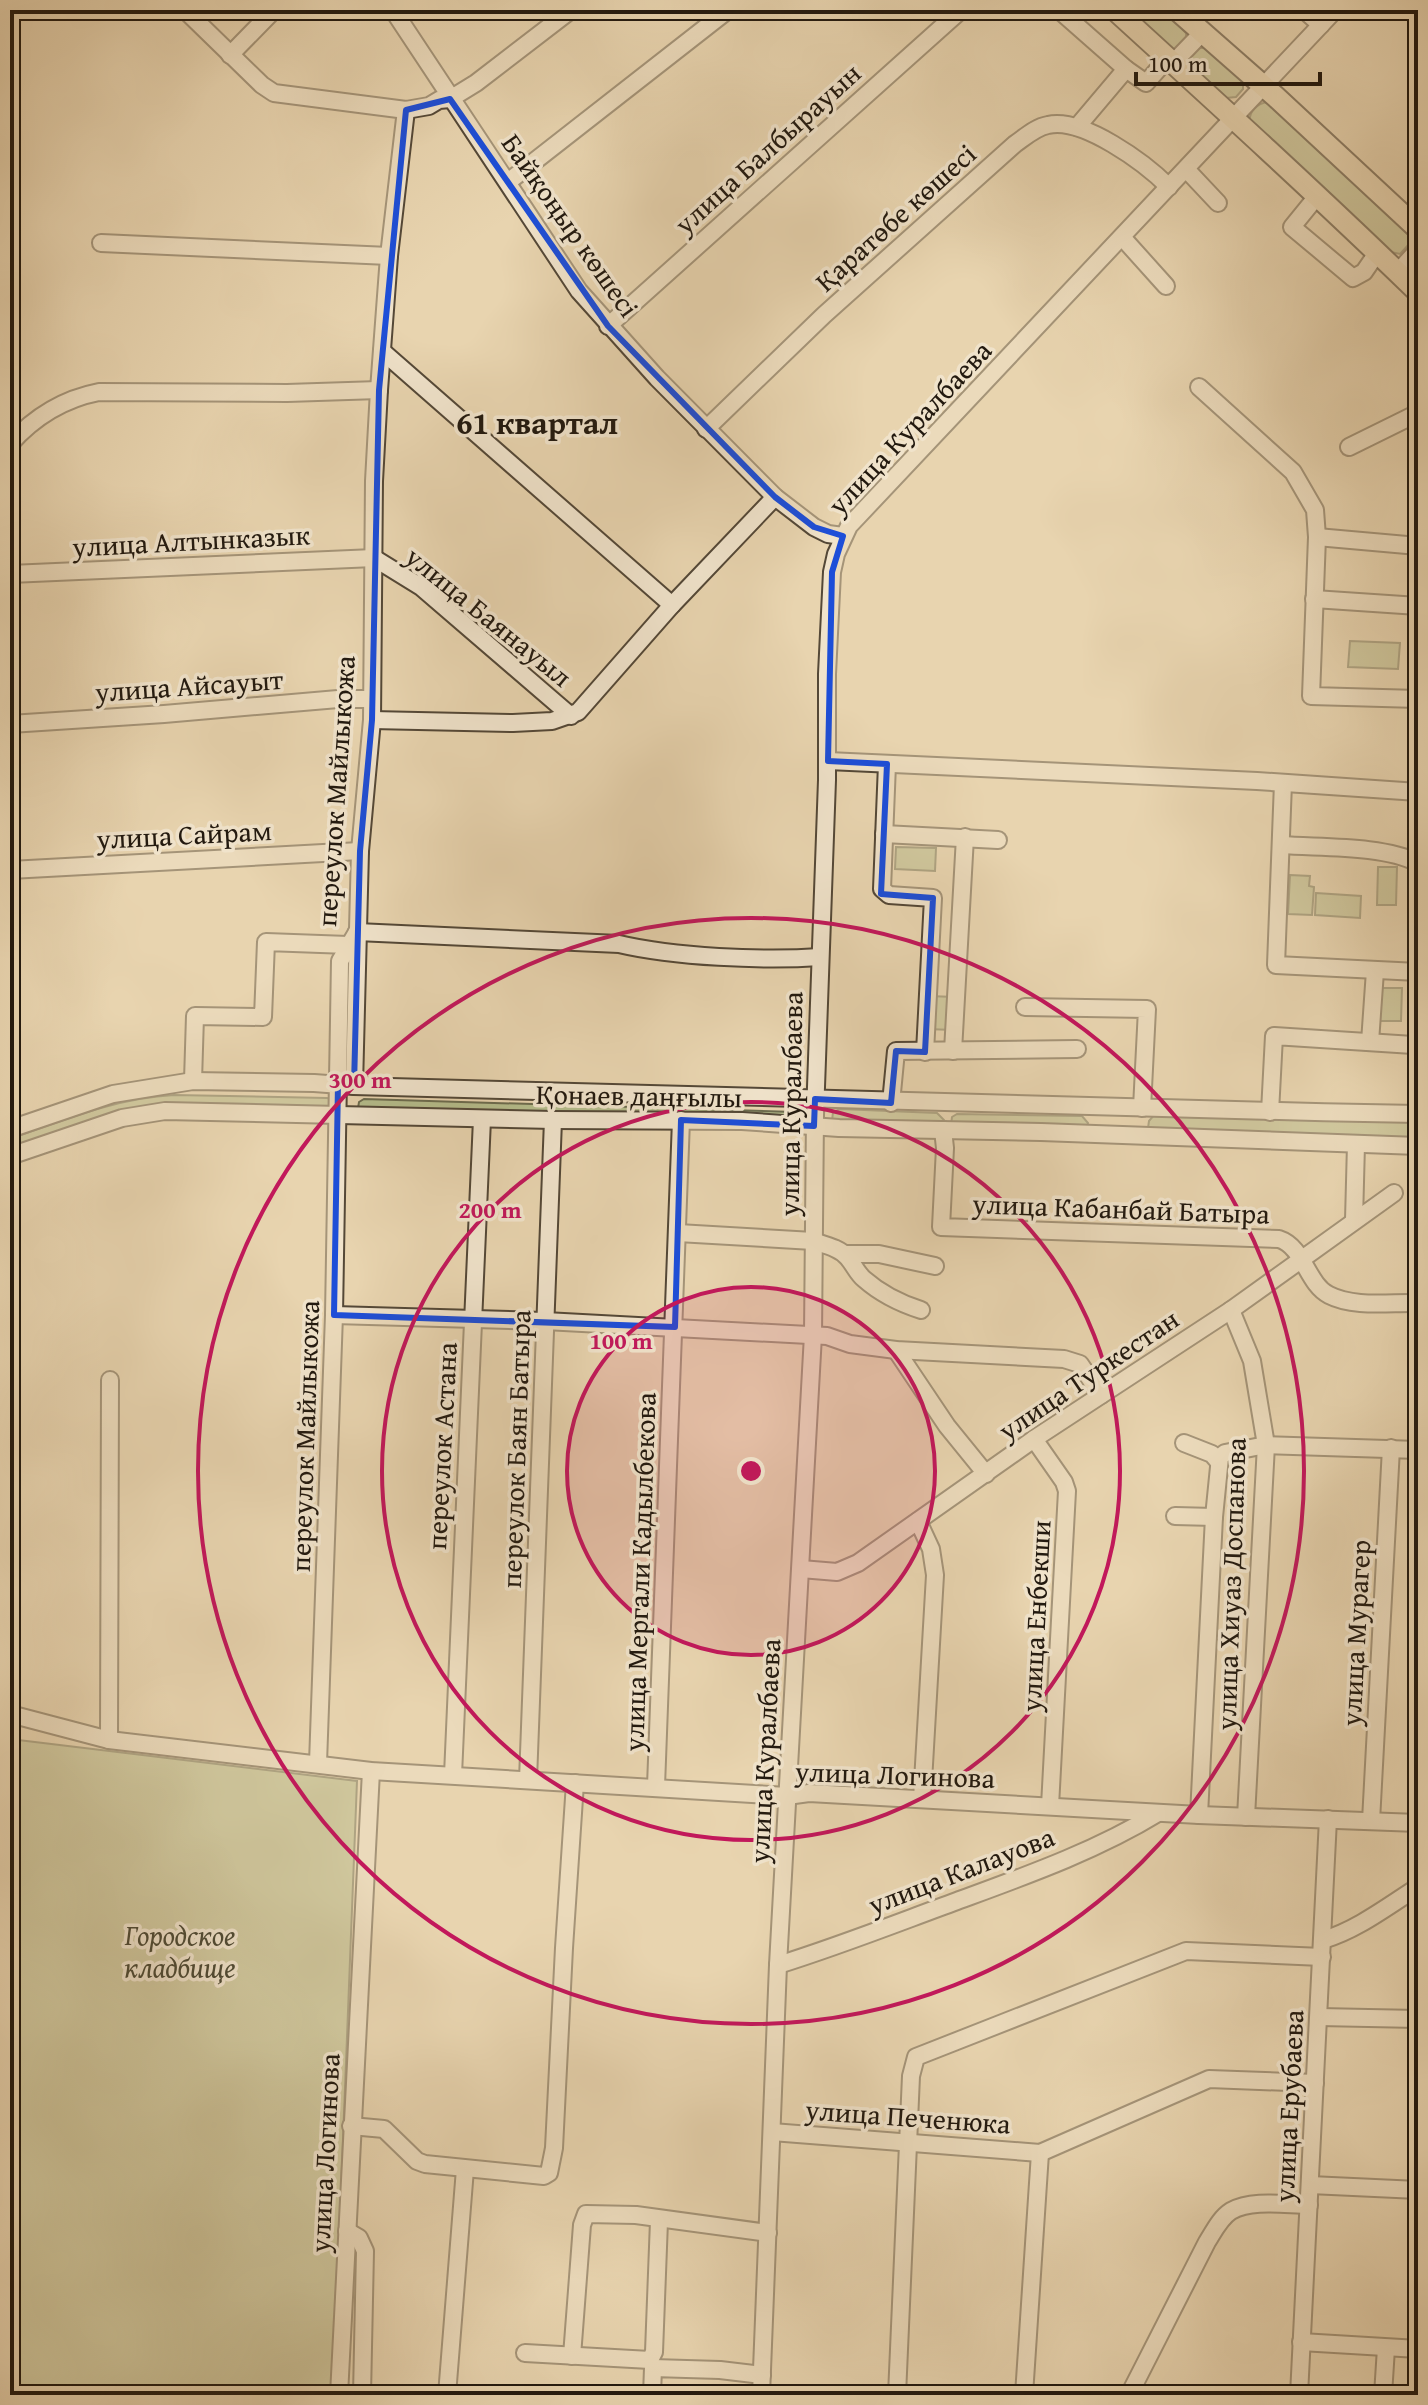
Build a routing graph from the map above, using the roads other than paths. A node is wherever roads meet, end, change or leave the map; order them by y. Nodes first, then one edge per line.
1 (185, 10) edge
2 (274, 10) edge
3 (393, 10) edge
4 (571, 10) edge
5 (728, 10) edge
6 (961, 10) edge
7 (1059, 10) edge
8 (1115, 10) edge
9 (1177, 10) edge
10 (1304, 10) edge
11 (1335, 10) edge
12 (1321, 25) junction
13 (1202, 33) junction
14 (230, 55) junction
15 (1171, 60) junction
16 (1126, 69) junction
17 (1264, 86) junction
18 (450, 99) junction
19 (406, 110) junction
20 (1233, 118) junction
21 (1077, 127) junction
22 (1186, 169) junction
23 (508, 182) junction
24 (1169, 187) junction
25 (1318, 195) junction
26 (1218, 203) dead end
27 (1418, 229) edge
28 (1122, 237) junction
29 (101, 243) dead end
30 (1418, 250) edge
31 (1377, 253) junction
32 (389, 256) junction
33 (1398, 272) junction
34 (1166, 286) dead end
35 (1418, 292) edge
36 (608, 326) junction
37 (382, 351) junction
38 (1199, 387) dead end
39 (379, 390) junction
40 (1418, 413) edge
41 (706, 429) junction
42 (10, 444) edge
43 (1349, 447) dead end
44 (775, 497) junction
45 (843, 536) junction
46 (1317, 537) junction
47 (1418, 546) edge
48 (374, 558) junction
49 (10, 574) edge
50 (1314, 599) junction
51 (672, 605) junction
52 (1418, 606) edge
53 (372, 699) junction
54 (1418, 699) edge
55 (571, 716) junction
56 (372, 720) junction
57 (10, 724) edge
58 (828, 761) junction
59 (887, 764) junction
60 (1283, 783) junction
61 (1418, 792) edge
62 (884, 834) junction
63 (965, 837) junction
64 (998, 840) dead end
65 (1282, 845) junction
66 (360, 851) junction
67 (1418, 863) edge
68 (10, 870) edge
69 (352, 939) junction
70 (820, 957) junction
71 (1375, 971) junction
72 (1418, 972) edge
73 (1025, 1007) dead end
74 (1418, 1038) edge
75 (1370, 1042) junction
76 (1077, 1049) dead end
77 (953, 1051) junction
78 (925, 1052) junction
79 (193, 1081) junction
80 (346, 1085) junction
81 (815, 1099) junction
82 (891, 1103) junction
83 (1142, 1108) junction
84 (1270, 1112) junction
85 (1418, 1114) edge
86 (338, 1115) junction
87 (482, 1119) junction
88 (553, 1120) junction
89 (681, 1120) junction
90 (814, 1126) junction
91 (10, 1129) edge
92 (943, 1130) junction
93 (1356, 1144) junction
94 (1418, 1146) edge
95 (10, 1156) edge
96 (1394, 1193) dead end
97 (1354, 1220) junction
98 (678, 1233) junction
99 (813, 1241) junction
100 (846, 1254) junction
101 (1301, 1260) junction
102 (935, 1266) dead end
103 (1418, 1303) edge
104 (921, 1310) dead end
105 (1231, 1310) junction
106 (334, 1315) junction
107 (474, 1320) junction
108 (545, 1321) junction
109 (675, 1327) junction
110 (813, 1335) junction
111 (896, 1350) junction
112 (110, 1380) dead end
113 (1101, 1395) junction
114 (1034, 1439) junction
115 (1184, 1443) dead end
116 (1266, 1445) junction
117 (1391, 1448) junction
118 (1418, 1450) edge
119 (1218, 1461) junction
120 (986, 1474) junction
121 (1175, 1516) dead end
122 (1214, 1517) junction
123 (918, 1521) junction
124 (801, 1569) junction
125 (10, 1714) edge
126 (109, 1740) junction
127 (318, 1763) junction
128 (371, 1771) junction
129 (453, 1775) junction
130 (528, 1780) junction
131 (575, 1783) junction
132 (656, 1786) junction
133 (787, 1796) junction
134 (922, 1799) junction
135 (1050, 1806) junction
136 (1158, 1813) junction
137 (1199, 1815) junction
138 (1246, 1817) junction
139 (1328, 1819) junction
140 (1371, 1821) junction
141 (1418, 1823) edge
142 (1418, 1887) edge
143 (1322, 1949) junction
144 (778, 1965) junction
145 (1319, 2017) junction
146 (1418, 2019) edge
147 (1315, 2083) junction
148 (351, 2126) junction
149 (772, 2132) junction
150 (908, 2141) junction
151 (1040, 2153) junction
152 (465, 2169) junction
153 (1310, 2185) junction
154 (1418, 2190) edge
155 (1309, 2205) junction
156 (659, 2221) junction
157 (347, 2231) junction
158 (768, 2233) junction
159 (1301, 2342) junction
160 (1386, 2348) junction
161 (1418, 2349) edge
162 (525, 2353) dead end
163 (572, 2356) junction
164 (762, 2375) junction
165 (339, 2395) edge
166 (362, 2395) edge
167 (447, 2395) edge
168 (652, 2395) edge
169 (761, 2395) edge
170 (897, 2395) edge
171 (1024, 2395) edge
172 (1129, 2395) edge
173 (1299, 2395) edge
174 (1383, 2395) edge

1 - 14 street
2 - 14 street
3 - 18 street, Байқоңыр көшесі
4 - 18 street
5 - 23 street
6 - 36 street, улица Балбырауын
7 - 16 street
8 - 15 main road
9 - 13 main road
10 - 12 street
11 - 12 street, улица Куралбаева
12 - 17 street, улица Куралбаева
13 - 15 street
13 - 17 main road
14 - 19 street
15 - 16 street
15 - 20 main road
16 - 21 street
17 - 20 street, улица Куралбаева
17 - 27 main road
18 - 19 street
18 - 23 street, Байқоңыр көшесі
19 - 32 street, переулок Майлыкожа
20 - 22 street, улица Куралбаева
20 - 25 main road
21 - 24 street
21 - 41 street, Қаратөбе көшесі
22 - 24 street, улица Куралбаева
22 - 26 street
23 - 36 street, Байқоңыр көшесі
24 - 28 street, улица Куралбаева
25 - 31 main road
25 - 31 street
28 - 34 street
28 - 45 street, улица Куралбаева
29 - 32 street
30 - 33 street
31 - 33 main road
32 - 37 street, переулок Майлыкожа
33 - 35 main road
36 - 41 street, Байқоңыр көшесі
37 - 39 street, переулок Майлыкожа
37 - 51 street
38 - 46 street
39 - 42 street
39 - 48 street, переулок Майлыкожа
40 - 43 street
41 - 44 street, Байқоңыр көшесі
44 - 45 street, Байқоңыр көшесі
44 - 51 street
45 - 58 street, улица Куралбаева
46 - 47 street
46 - 50 street
48 - 49 street, улица Алтынказык
48 - 53 street, переулок Майлыкожа
48 - 55 street, улица Баянауыл
50 - 52 street
50 - 54 street
51 - 55 street
53 - 56 street, переулок Майлыкожа
53 - 57 street, улица Айсауыт
55 - 56 street
56 - 66 street, переулок Майлыкожа
58 - 59 street
58 - 70 street, улица Куралбаева
59 - 60 street
59 - 62 street
60 - 61 street
60 - 65 street
62 - 63 street
62 - 78 street
63 - 64 street
63 - 77 street
65 - 67 street
65 - 71 street
66 - 68 street, улица Сайрам
66 - 69 street, переулок Майлыкожа
69 - 70 street
69 - 79 street
69 - 80 street, переулок Майлыкожа
70 - 81 street, улица Куралбаева
71 - 72 street
71 - 75 street
73 - 83 street
74 - 75 street
75 - 84 street
76 - 77 street
77 - 78 street
78 - 82 street
79 - 80 street, Қонаев даңғылы
79 - 91 street, Қонаев даңғылы
80 - 81 street, Қонаев даңғылы
80 - 86 street, переулок Майлыкожа
81 - 82 street, Қонаев даңғылы
81 - 90 street, улица Куралбаева
82 - 83 street, Қонаев даңғылы
83 - 84 street, Қонаев даңғылы
84 - 85 street, Қонаев даңғылы
86 - 87 street, Қонаев даңғылы
86 - 95 street, Қонаев даңғылы
86 - 106 street, переулок Майлыкожа
87 - 88 street, Қонаев даңғылы
87 - 107 street, переулок Астана
88 - 89 street, Қонаев даңғылы
88 - 108 street, переулок Баян Батыра
89 - 90 street, Қонаев даңғылы
89 - 98 street, улица Мергали Кадылбекова
90 - 92 street, Қонаев даңғылы
90 - 99 street, улица Куралбаева
92 - 93 street, Қонаев даңғылы
92 - 101 street, улица Кабанбай Батыра
93 - 94 street, Қонаев даңғылы
93 - 97 street
96 - 97 street, улица Туркестан
97 - 101 street, улица Туркестан
98 - 99 street
98 - 109 street, улица Мергали Кадылбекова
99 - 100 street
99 - 110 street, улица Куралбаева
100 - 102 street
100 - 104 street
101 - 103 street, улица Кабанбай Батыра
101 - 105 street, улица Туркестан
105 - 113 street, улица Туркестан
105 - 116 street, улица Хиуаз Доспанова
106 - 107 street
106 - 127 street, переулок Майлыкожа
107 - 108 street
107 - 129 street, переулок Астана
108 - 109 street
108 - 130 street, переулок Баян Батыра
109 - 110 street
109 - 132 street, улица Мергали Кадылбекова
110 - 111 street
110 - 124 street, улица Куралбаева
111 - 113 street
111 - 120 street
112 - 126 street
113 - 114 street, улица Туркестан
114 - 120 street, улица Туркестан
114 - 135 street, улица Енбекши
115 - 119 street
116 - 117 street
116 - 119 street
116 - 138 street, улица Хиуаз Доспанова
117 - 118 street
117 - 140 street, улица Мурагер
119 - 122 street
120 - 123 street, улица Туркестан
121 - 122 street
122 - 137 street
123 - 124 street, улица Туркестан
123 - 134 street
124 - 133 street, улица Куралбаева
125 - 126 street, улица Логинова
126 - 127 street, улица Логинова
127 - 128 street, улица Логинова
128 - 129 street, улица Логинова
128 - 148 street, улица Логинова
129 - 130 street, улица Логинова
130 - 131 street, улица Логинова
131 - 132 street, улица Логинова
131 - 152 street
132 - 133 street, улица Логинова
133 - 134 street, улица Логинова
133 - 144 street, улица Куралбаева
134 - 135 street, улица Логинова
135 - 136 street, улица Логинова
136 - 137 street, улица Логинова
136 - 144 street, улица Калауова
137 - 138 street, улица Логинова
138 - 139 street, улица Логинова
139 - 140 street, улица Логинова
139 - 143 street, улица Ерубаева
140 - 141 street, улица Логинова
142 - 143 street
143 - 145 street, улица Ерубаева
143 - 150 street
144 - 149 street, улица Куралбаева
145 - 146 street
145 - 147 street, улица Ерубаева
147 - 151 street
147 - 153 street, улица Ерубаева
148 - 152 street
148 - 157 street, улица Логинова
149 - 150 street, улица Печенюка
149 - 158 street, улица Куралбаева
150 - 151 street, улица Печенюка
150 - 170 street
151 - 171 street
152 - 167 street
153 - 154 street
153 - 155 street, улица Ерубаева
155 - 159 street, улица Ерубаева
155 - 172 street
156 - 158 street
156 - 163 street
156 - 163 street
157 - 165 street, улица Логинова
157 - 166 street
158 - 164 street, улица Куралбаева
159 - 160 street
159 - 173 street, улица Ерубаева
160 - 161 street
160 - 174 street
162 - 163 street
164 - 168 street
164 - 169 street, улица Куралбаева

